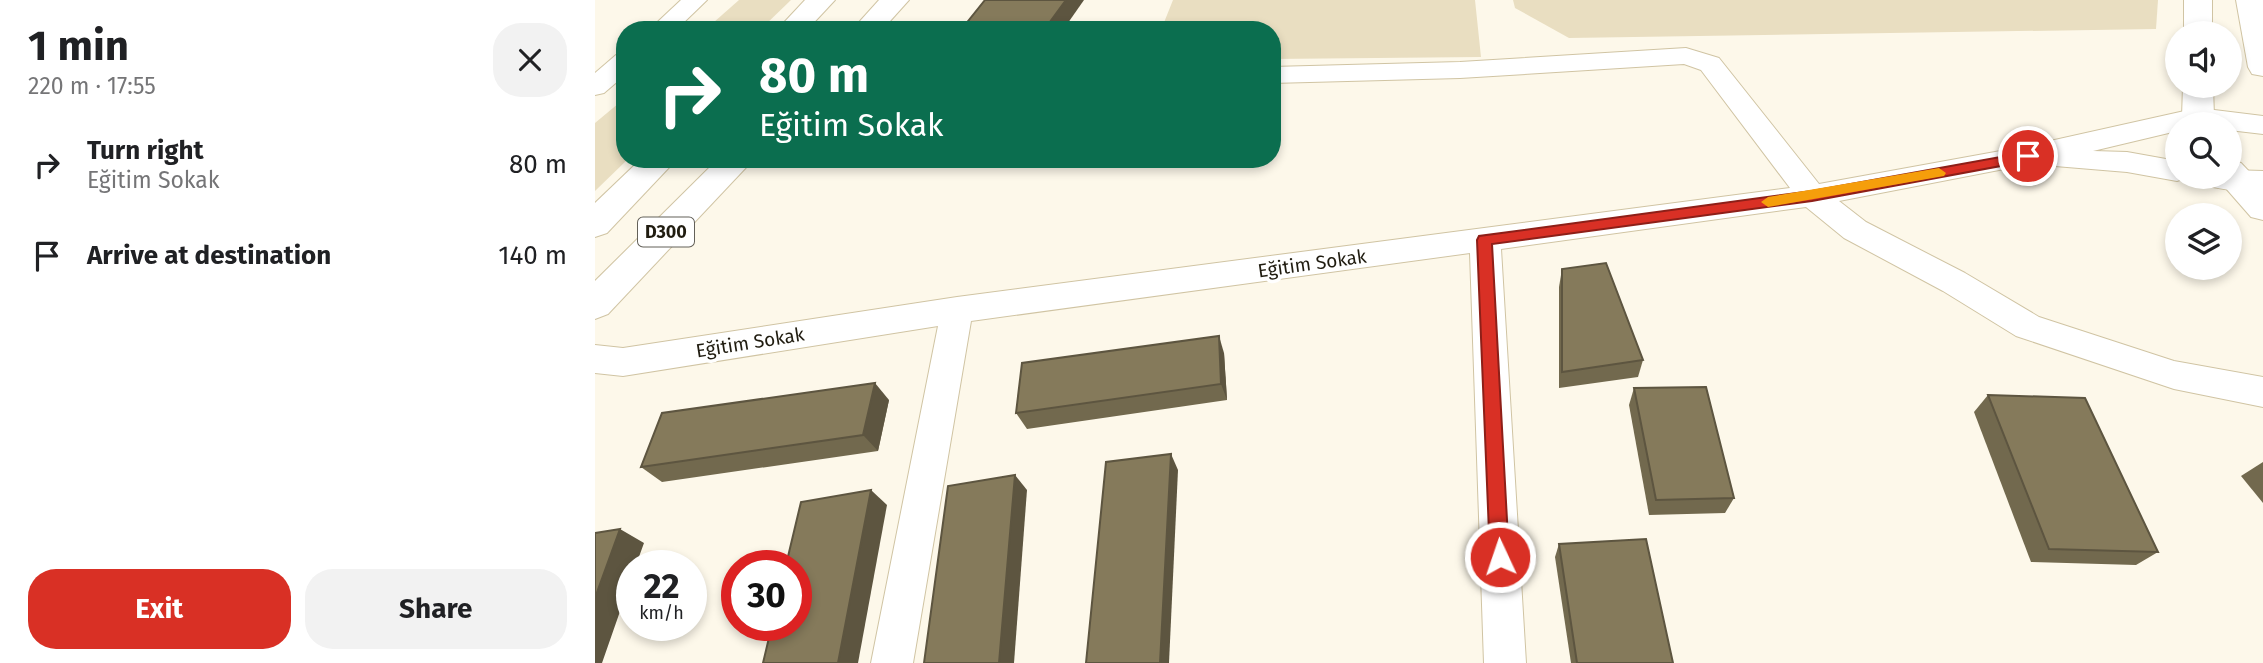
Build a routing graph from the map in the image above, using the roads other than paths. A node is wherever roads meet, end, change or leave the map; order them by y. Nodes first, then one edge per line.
1 (695, 0) edge
2 (821, 0) edge
3 (895, 0) edge
4 (2199, 0) edge
5 (2250, 0) edge
6 (671, 21) edge
7 (800, 21) edge
8 (875, 21) edge
9 (2198, 21) edge
10 (2263, 67) edge
11 (616, 69) edge
12 (1281, 75) edge
13 (595, 88) edge
14 (2242, 124) edge
15 (2263, 125) edge
16 (2165, 128) edge
17 (2028, 156) junction
18 (652, 168) edge
19 (729, 168) edge
20 (2165, 169) edge
21 (2242, 185) edge
22 (1812, 196) junction
23 (2263, 208) edge
24 (595, 224) edge
25 (1485, 240) junction
26 (595, 304) edge
27 (957, 310) junction
28 (595, 359) edge
29 (2263, 392) edge
30 (891, 663) edge
31 (1505, 663) edge

1 - 6 street
2 - 7 main road
3 - 8 main road
4 - 9 main road
5 - 10 main road
11 - 13 street
12 - 22 street
14 - 15 street
16 - 17 street
17 - 20 street
17 - 22 street, Eğitim Sokak
18 - 24 main road, D300
19 - 26 main road, D300
21 - 23 main road
22 - 25 street, Eğitim Sokak
22 - 29 street
25 - 27 street, Eğitim Sokak
25 - 31 street
27 - 28 street, Eğitim Sokak
27 - 30 street

